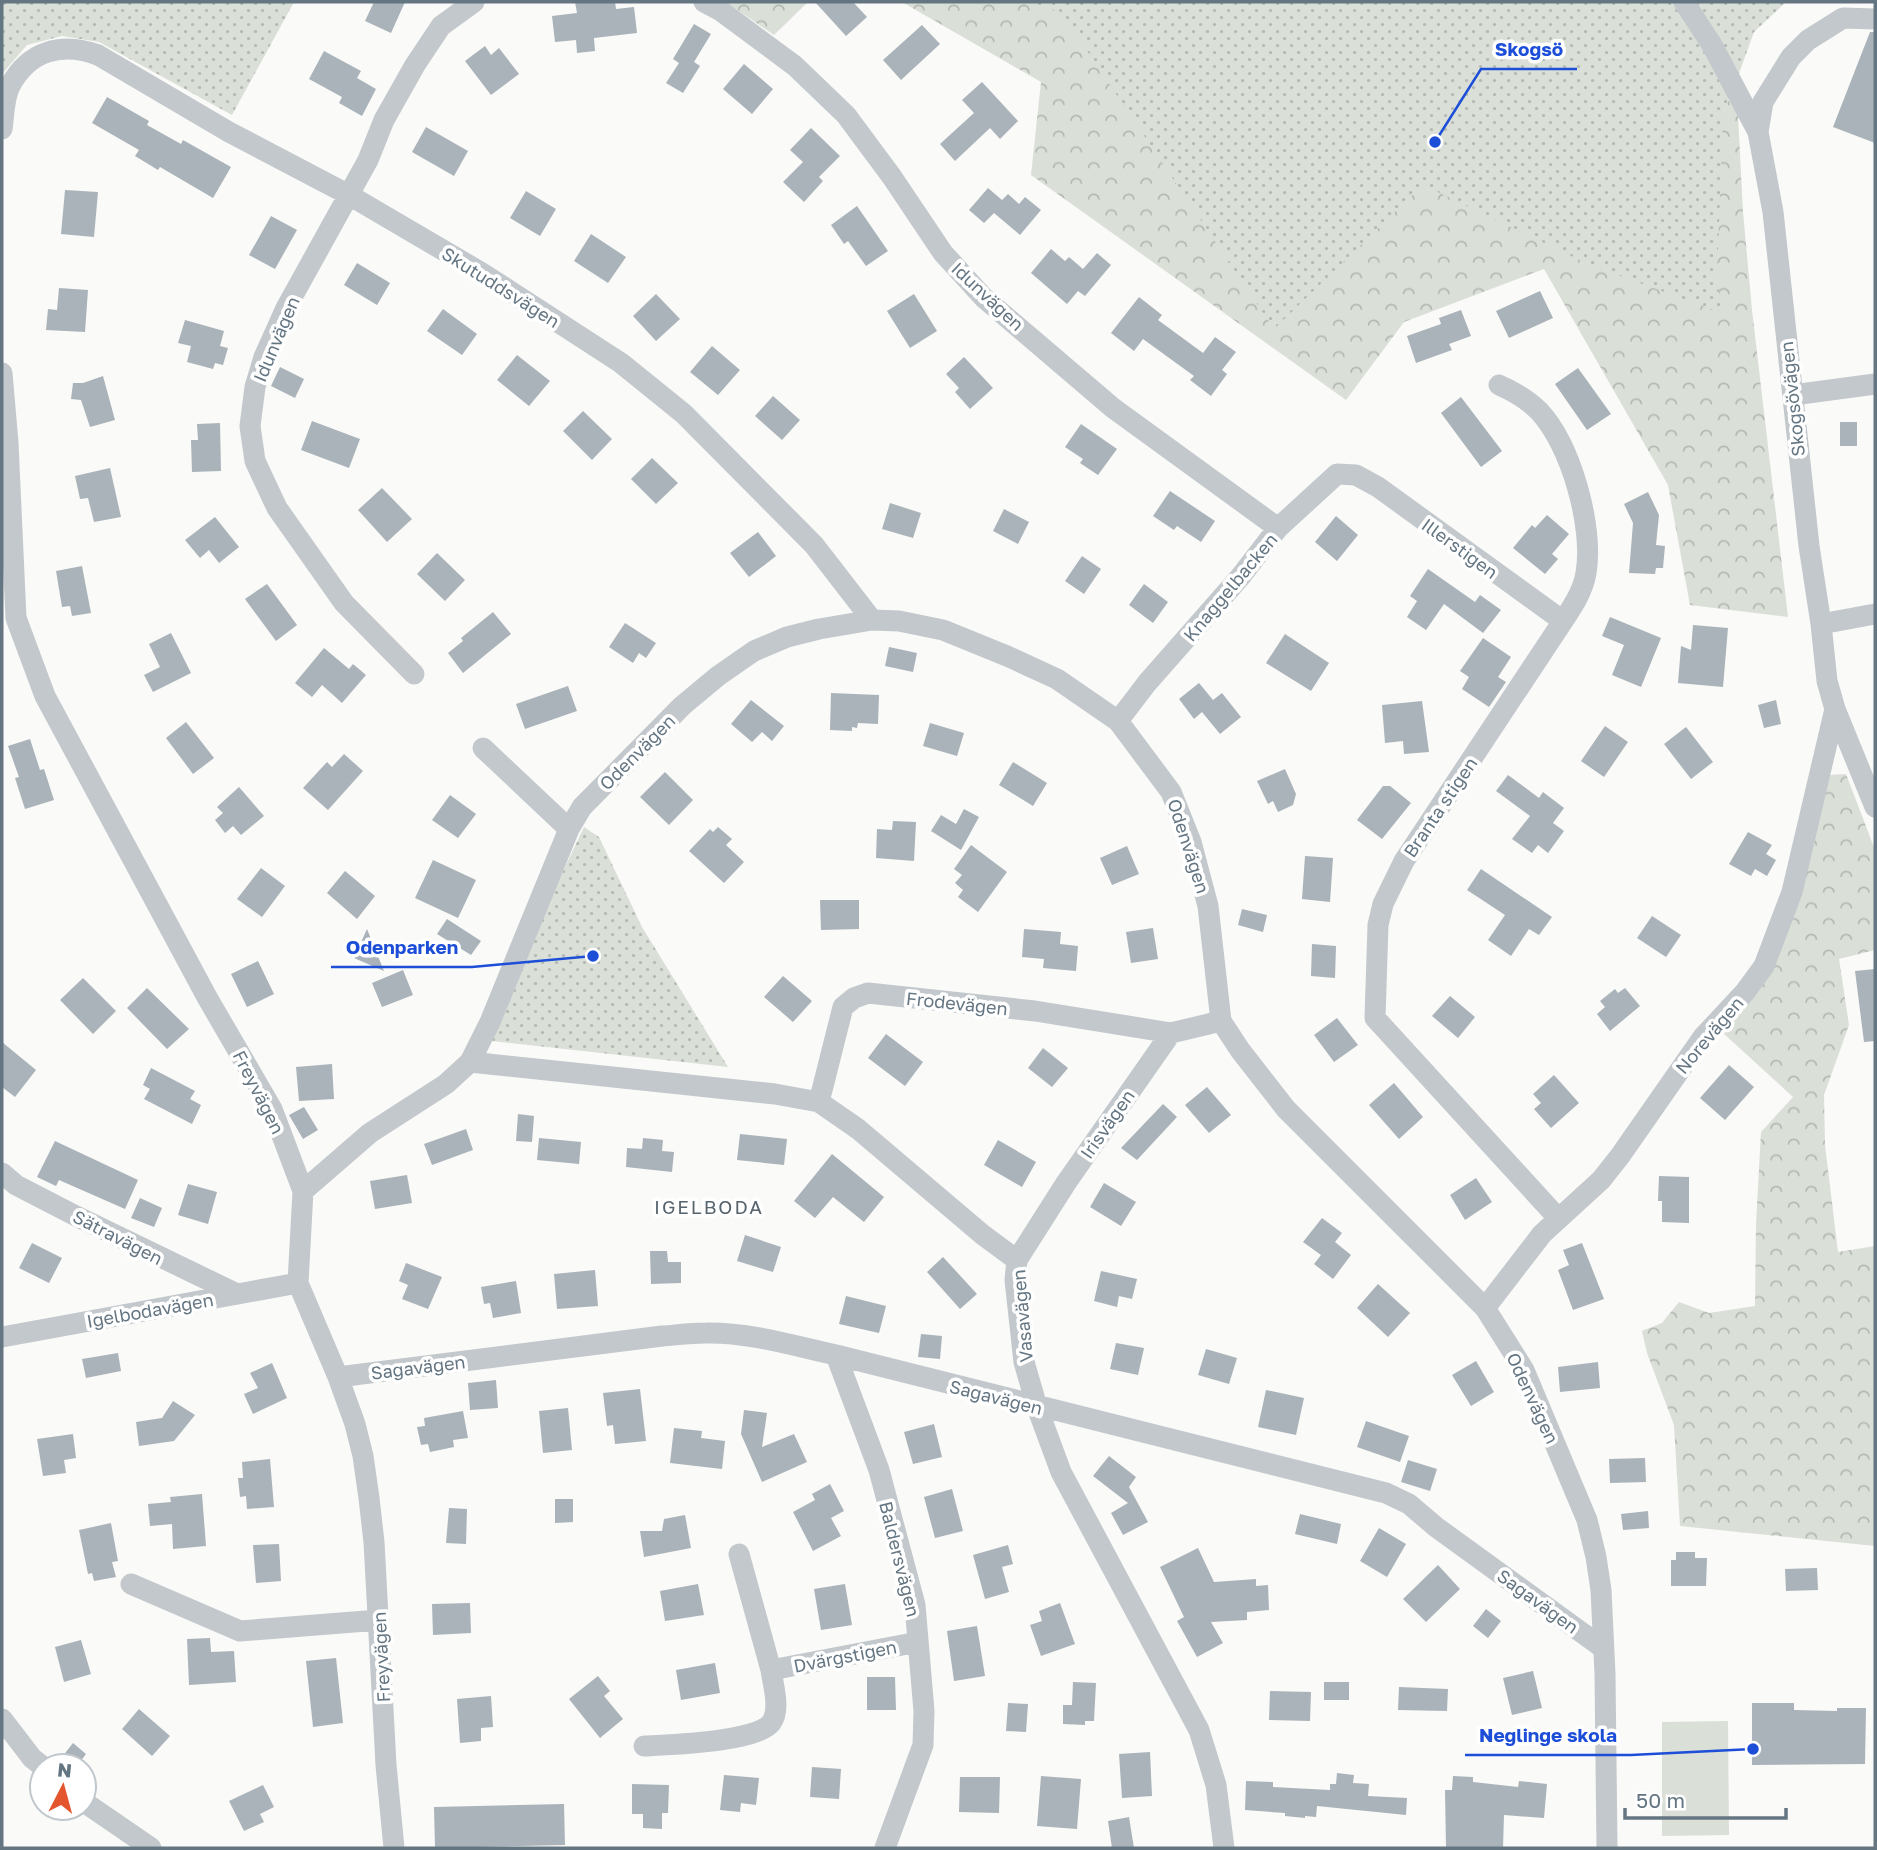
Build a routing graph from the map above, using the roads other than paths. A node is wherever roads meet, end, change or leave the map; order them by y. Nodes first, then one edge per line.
1 (474, 2) edge
2 (704, 2) edge
3 (1684, 2) edge
4 (1875, 19) edge
5 (2, 129) edge
6 (1758, 132) junction
7 (349, 195) junction
8 (2, 373) edge
9 (1875, 384) edge
10 (1499, 385) dead end
11 (1793, 395) junction
12 (1356, 475) joint
13 (1278, 528) junction
14 (1875, 614) edge
15 (872, 620) junction
16 (1563, 621) junction
17 (1821, 624) junction
18 (414, 674) dead end
19 (1835, 709) junction
20 (1118, 721) junction
21 (483, 748) dead end
22 (1875, 807) edge
23 (569, 829) junction
24 (1221, 1021) junction
25 (1171, 1033) junction
26 (470, 1062) junction
27 (819, 1102) junction
28 (2, 1173) edge
29 (303, 1191) junction
30 (1558, 1218) junction
31 (1017, 1260) junction
32 (298, 1283) junction
33 (237, 1294) junction
34 (1485, 1308) junction
35 (2, 1337) edge
36 (836, 1355) junction
37 (338, 1377) junction
38 (1037, 1407) junction
39 (739, 1554) dead end
40 (131, 1584) dead end
41 (379, 1620) junction
42 (918, 1642) junction
43 (1603, 1648) junction
44 (771, 1670) junction
45 (2, 1720) edge
46 (644, 1746) dead end
47 (28, 1753) edge
48 (98, 1812) edge
49 (151, 1848) edge
50 (394, 1848) edge
51 (885, 1848) edge
52 (1224, 1848) edge
53 (1607, 1848) edge

1 - 7 street, Idunvägen
2 - 13 street, Idunvägen
3 - 6 street, Skogsövägen
4 - 6 street
5 - 7 street, Skutuddsvägen
6 - 11 street, Skogsövägen
7 - 15 street, Skutuddsvägen
7 - 18 street, Idunvägen
8 - 29 street, Freyvägen
9 - 11 street
10 - 16 street, Branta stigen
11 - 17 street, Skogsövägen
12 - 13 street, Knaggelbacken
12 - 16 street, Illerstigen
13 - 20 street, Knaggelbacken
14 - 17 street
15 - 20 street, Odenvägen
15 - 23 street, Odenvägen
16 - 30 street, Branta stigen
17 - 19 street, Skogsövägen
19 - 22 street, Skogsövägen
19 - 30 street, Norevägen
20 - 24 street, Odenvägen
21 - 23 street
23 - 26 street, Odenvägen
24 - 25 street
24 - 34 street, Odenvägen
25 - 27 street, Frodevägen
25 - 31 street, Irisvägen
26 - 27 street, Vasavägen
26 - 29 street, Odenvägen
27 - 31 street, Vasavägen
28 - 33 street, Sätravägen
29 - 32 street, Freyvägen
30 - 34 street, Norevägen
31 - 38 street, Vasavägen
32 - 33 street, Igelbodavägen
32 - 37 street, Freyvägen
33 - 35 street, Igelbodavägen
34 - 43 street, Odenvägen
36 - 37 street, Sagavägen
36 - 38 street, Sagavägen
36 - 42 street, Baldersvägen
37 - 41 street, Freyvägen
38 - 43 street, Sagavägen
38 - 52 street, Vasavägen
39 - 44 street, Dvärgstigen
40 - 41 street
41 - 50 street, Freyvägen
42 - 44 street, Dvärgstigen
42 - 51 street, Baldersvägen
43 - 53 street, Odenvägen
44 - 46 street, Dvärgstigen
45 - 47 street
48 - 49 street

